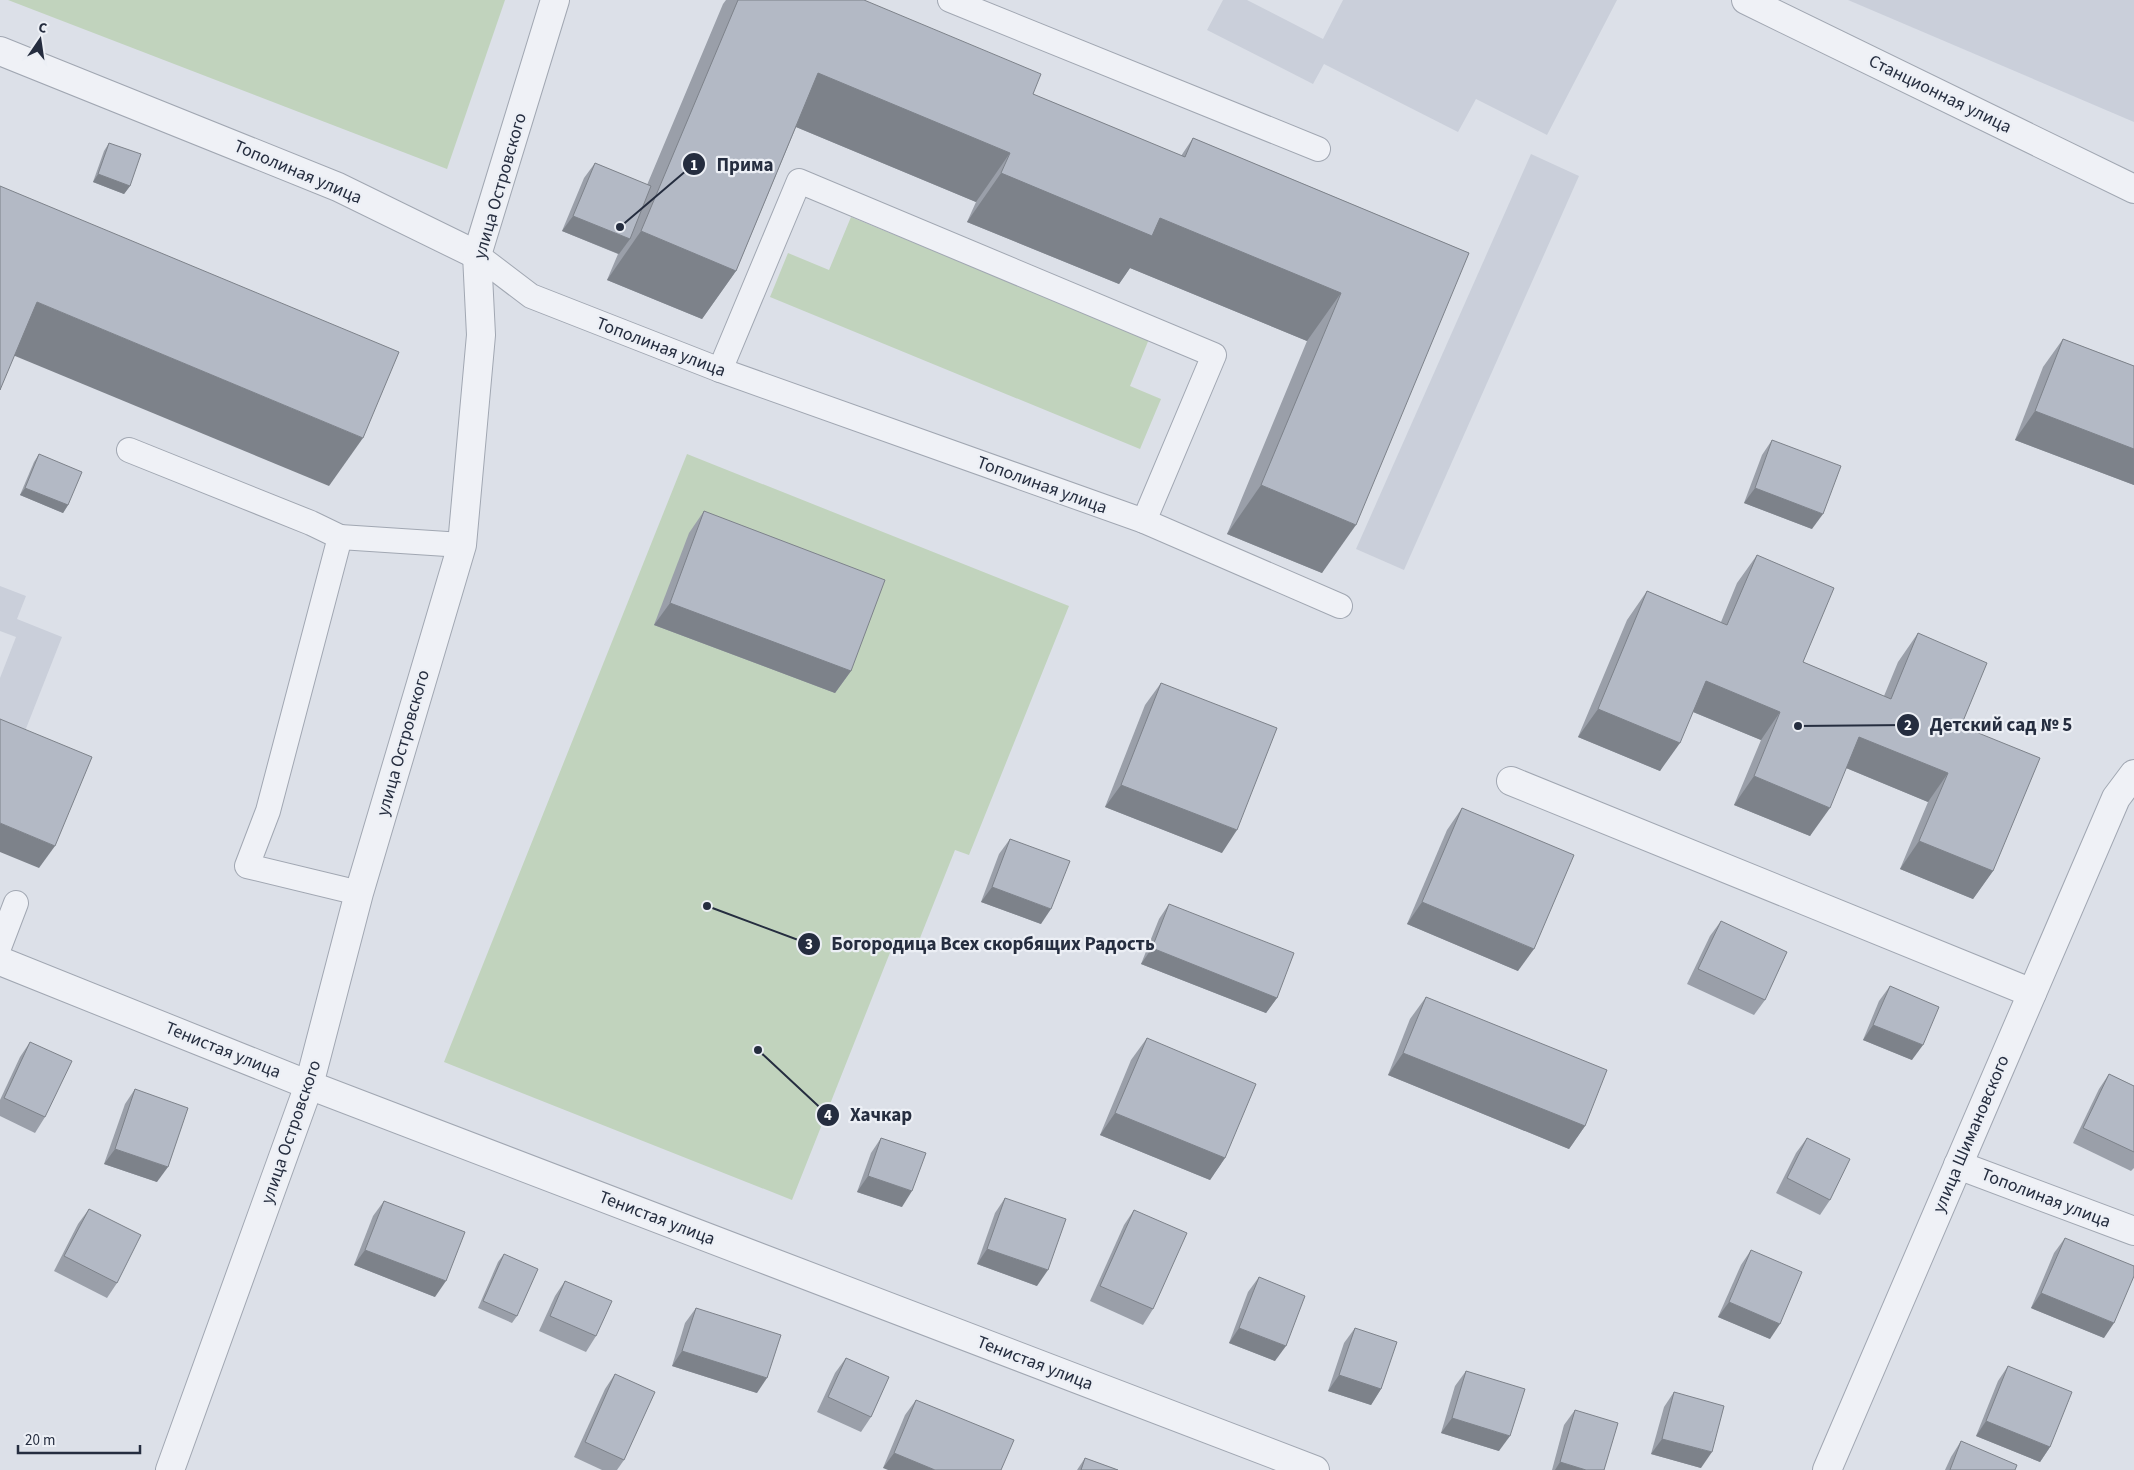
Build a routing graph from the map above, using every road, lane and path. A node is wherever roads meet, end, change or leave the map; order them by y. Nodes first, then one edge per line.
1 (555, 0) edge
2 (950, 0) edge
3 (1746, 0) edge
4 (0, 52) edge
5 (1318, 149) dead end
6 (2134, 189) edge
7 (477, 255) junction
8 (720, 370) junction
9 (129, 450) dead end
10 (1144, 522) junction
11 (340, 537) junction
12 (462, 545) junction
13 (1340, 606) dead end
14 (2134, 774) edge
15 (1510, 781) dead end
16 (359, 893) junction
17 (16, 903) dead end
18 (0, 945) edge
19 (0, 961) edge
20 (2032, 993) junction
21 (310, 1085) junction
22 (1958, 1165) junction
23 (2134, 1232) edge
24 (170, 1470) edge
25 (1315, 1470) edge
26 (1827, 1470) edge

1 - 7 street, улица Островского
2 - 5 lane
3 - 6 street, Станционная улица
4 - 7 street, Тополиная улица
7 - 8 lane, Тополиная улица
7 - 12 street, улица Островского
8 - 10 lane, Тополиная улица
8 - 10 lane
9 - 11 lane
10 - 13 lane, Тополиная улица
11 - 12 lane
11 - 16 lane
12 - 16 street, улица Островского
14 - 20 street, улица Шимановского
15 - 20 street
16 - 21 street, улица Островского
17 - 18 lane
19 - 21 street, Тенистая улица
20 - 22 street, улица Шимановского
21 - 24 street, улица Островского
21 - 25 street, Тенистая улица
22 - 23 street, Тополиная улица
22 - 26 street, улица Шимановского

